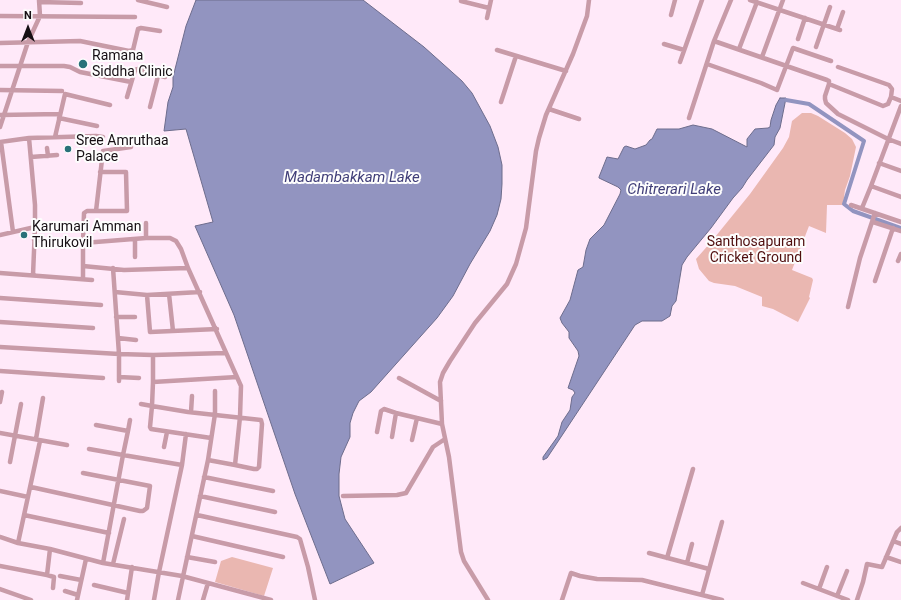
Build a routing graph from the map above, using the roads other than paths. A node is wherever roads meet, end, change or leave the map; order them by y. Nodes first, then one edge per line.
1 (138, 0) edge
2 (491, 0) edge
3 (589, 0) edge
4 (675, 0) edge
5 (702, 0) edge
6 (731, 0) edge
7 (750, 0) edge
8 (783, 0) edge
9 (39, 1) edge
10 (461, 1) edge
11 (757, 2) junction
12 (81, 3) dead end
13 (168, 7) dead end
14 (830, 7) dead end
15 (489, 8) junction
16 (780, 10) junction
17 (843, 12) dead end
18 (671, 15) dead end
19 (0, 16) edge
20 (40, 16) junction
21 (135, 17) dead end
22 (488, 18) dead end
23 (805, 18) junction
24 (824, 24) junction
25 (160, 32) dead end
26 (798, 39) dead end
27 (714, 41) junction
28 (0, 42) edge
29 (28, 42) junction
30 (664, 44) dead end
31 (816, 47) dead end
32 (739, 49) junction
33 (496, 50) dead end
34 (684, 50) junction
35 (516, 56) junction
36 (762, 57) junction
37 (831, 61) dead end
38 (680, 62) dead end
39 (707, 64) junction
40 (21, 65) junction
41 (0, 66) edge
42 (786, 66) junction
43 (838, 67) dead end
44 (566, 71) junction
45 (158, 76) junction
46 (165, 77) dead end
47 (130, 82) junction
48 (829, 84) junction
49 (0, 90) edge
50 (13, 90) junction
51 (62, 91) dead end
52 (127, 97) dead end
53 (891, 97) junction
54 (901, 101) edge
55 (500, 102) dead end
56 (110, 105) dead end
57 (901, 106) edge
58 (150, 107) dead end
59 (549, 109) junction
60 (2, 115) edge
61 (59, 116) junction
62 (689, 118) dead end
63 (579, 120) dead end
64 (97, 126) dead end
65 (0, 127) edge
66 (103, 137) dead end
67 (29, 138) junction
68 (55, 138) junction
69 (888, 139) junction
70 (0, 142) edge
71 (901, 144) edge
72 (131, 147) dead end
73 (47, 148) dead end
74 (57, 155) dead end
75 (48, 156) junction
76 (31, 157) junction
77 (878, 164) junction
78 (901, 171) edge
79 (100, 172) junction
80 (871, 186) junction
81 (901, 197) edge
82 (851, 205) dead end
83 (862, 208) junction
84 (96, 211) junction
85 (874, 217) junction
86 (901, 222) edge
87 (146, 223) dead end
88 (35, 227) junction
89 (892, 228) junction
90 (901, 231) edge
91 (12, 232) junction
92 (0, 235) edge
93 (146, 238) junction
94 (135, 239) junction
95 (34, 240) junction
96 (83, 243) junction
97 (901, 254) edge
98 (134, 257) dead end
99 (898, 261) dead end
100 (83, 266) junction
101 (113, 268) junction
102 (188, 268) junction
103 (0, 273) edge
104 (33, 275) junction
105 (83, 279) junction
106 (92, 280) dead end
107 (875, 281) dead end
108 (115, 292) junction
109 (200, 292) junction
110 (169, 294) junction
111 (147, 295) junction
112 (0, 298) edge
113 (101, 305) dead end
114 (848, 307) dead end
115 (116, 317) junction
116 (135, 317) dead end
117 (0, 322) edge
118 (93, 328) dead end
119 (217, 329) junction
120 (173, 331) junction
121 (118, 338) junction
122 (136, 340) dead end
123 (0, 347) edge
124 (226, 353) junction
125 (119, 354) junction
126 (153, 355) junction
127 (0, 371) edge
128 (237, 377) junction
129 (104, 378) dead end
130 (139, 378) dead end
131 (399, 378) dead end
132 (153, 382) junction
133 (215, 391) dead end
134 (2, 392) dead end
135 (192, 396) dead end
136 (43, 398) dead end
137 (441, 401) junction
138 (0, 402) edge
139 (21, 404) dead end
140 (141, 404) dead end
141 (152, 406) junction
142 (191, 412) junction
143 (396, 413) junction
144 (215, 414) junction
145 (240, 417) junction
146 (417, 418) junction
147 (130, 420) dead end
148 (442, 424) junction
149 (96, 425) dead end
150 (128, 431) junction
151 (166, 432) junction
152 (377, 432) dead end
153 (0, 434) edge
154 (186, 434) junction
155 (15, 436) junction
156 (392, 437) dead end
157 (211, 438) junction
158 (445, 439) junction
159 (38, 440) junction
160 (412, 440) dead end
161 (67, 445) dead end
162 (164, 447) dead end
163 (88, 449) dead end
164 (123, 455) junction
165 (208, 460) junction
166 (10, 462) dead end
167 (182, 465) junction
168 (235, 465) junction
169 (693, 469) dead end
170 (83, 473) dead end
171 (204, 477) junction
172 (118, 481) junction
173 (31, 486) junction
174 (273, 491) dead end
175 (0, 492) edge
176 (200, 496) junction
177 (343, 496) dead end
178 (28, 497) junction
179 (114, 505) junction
180 (275, 512) dead end
181 (24, 515) junction
182 (197, 515) junction
183 (124, 519) dead end
184 (722, 522) dead end
185 (901, 528) edge
186 (109, 533) junction
187 (192, 536) junction
188 (0, 537) edge
189 (893, 541) junction
190 (18, 543) junction
191 (692, 544) dead end
192 (901, 544) edge
193 (50, 549) junction
194 (649, 553) dead end
195 (187, 557) junction
196 (283, 557) dead end
197 (886, 557) junction
198 (667, 558) junction
199 (86, 559) junction
200 (215, 562) dead end
201 (901, 562) edge
202 (103, 563) junction
203 (687, 563) junction
204 (113, 564) junction
205 (0, 566) edge
206 (827, 567) dead end
207 (132, 568) junction
208 (709, 569) junction
209 (847, 571) dead end
210 (159, 572) junction
211 (47, 576) junction
212 (60, 576) dead end
213 (182, 576) junction
214 (81, 580) junction
215 (208, 583) junction
216 (803, 583) dead end
217 (94, 585) dead end
218 (53, 588) dead end
219 (0, 589) edge
220 (819, 589) junction
221 (65, 591) dead end
222 (128, 593) junction
223 (702, 595) junction
224 (835, 595) junction
225 (78, 598) edge
226 (31, 600) edge
227 (127, 600) edge
228 (154, 600) edge
229 (178, 600) edge
230 (203, 600) edge
231 (271, 600) edge
232 (315, 600) edge
233 (488, 600) edge
234 (562, 600) edge
235 (722, 600) edge
236 (831, 600) edge
237 (848, 600) edge
238 (857, 600) edge

1 - 13 street
2 - 15 street
3 - 44 street
4 - 18 street
5 - 34 street
6 - 27 street
7 - 11 street
8 - 16 street
9 - 12 street
9 - 20 street
10 - 15 street
11 - 16 street
11 - 32 street
14 - 24 street
15 - 22 street
16 - 23 street
16 - 36 street
17 - 24 street
19 - 20 street
20 - 21 street
20 - 29 street
23 - 24 street
23 - 26 street
24 - 31 street
25 - 29 street
27 - 32 street
27 - 39 street
28 - 29 street
29 - 40 street
30 - 34 street
32 - 36 street
33 - 35 street
34 - 38 street
35 - 44 street
35 - 55 street
36 - 42 street
37 - 42 street
39 - 42 street
39 - 62 street
40 - 41 street
40 - 47 street
40 - 50 street
42 - 48 street
43 - 53 street
44 - 59 street
45 - 46 street
45 - 47 street
45 - 58 street
47 - 52 street
48 - 53 street
48 - 69 street
49 - 50 street
50 - 51 street
50 - 60 street
53 - 54 street
56 - 61 street
57 - 69 street
59 - 63 street
59 - 137 street
60 - 61 street
60 - 65 street
61 - 64 street
61 - 68 street
66 - 68 street
67 - 68 street
67 - 70 street
67 - 76 street
69 - 71 street
69 - 77 street
70 - 91 street
72 - 79 street
73 - 75 street
74 - 75 street
75 - 76 street
76 - 88 street
77 - 78 street
77 - 80 street
79 - 84 street
79 - 84 street
80 - 81 street
80 - 83 street
82 - 83 street
83 - 85 street
84 - 96 street
85 - 86 street
85 - 89 street
85 - 114 street
87 - 93 street
88 - 91 street
88 - 95 street
89 - 90 street
89 - 107 street
91 - 92 street
93 - 94 street
93 - 102 street
94 - 96 street
94 - 98 street
95 - 96 street
95 - 104 street
96 - 100 street
97 - 99 street
100 - 101 street
100 - 105 street
101 - 102 street
101 - 108 street
102 - 109 street
103 - 104 street
104 - 105 street
105 - 106 street
108 - 111 street
108 - 115 street
109 - 110 street
109 - 119 street
110 - 111 street
110 - 120 street
111 - 120 street
112 - 113 street
115 - 116 street
115 - 121 street
117 - 118 street
119 - 120 street
119 - 124 street
121 - 122 street
121 - 125 street
123 - 125 street
124 - 126 street
124 - 128 street
125 - 126 street
125 - 130 street
126 - 132 street
127 - 129 street
128 - 132 street
128 - 145 street
131 - 137 street
132 - 141 street
133 - 144 street
134 - 138 street
135 - 142 street
136 - 159 street
137 - 148 street
139 - 155 street
140 - 141 street
141 - 142 street
141 - 151 street
142 - 144 street
143 - 146 street
143 - 152 street
143 - 156 street
144 - 145 street
144 - 157 street
145 - 168 street
145 - 168 street
146 - 148 street
146 - 160 street
147 - 150 street
148 - 158 street
149 - 150 street
150 - 164 street
151 - 154 street
151 - 162 street
153 - 155 street
154 - 157 street
154 - 167 street
155 - 159 street
155 - 166 street
157 - 165 street
158 - 177 street
158 - 233 street
159 - 161 street
159 - 173 street
163 - 164 street
164 - 167 street
164 - 172 street
165 - 168 street
165 - 171 street
167 - 210 street
169 - 198 street
170 - 172 street
171 - 174 street
171 - 176 street
172 - 179 street
172 - 179 street
173 - 178 street
173 - 179 street
175 - 178 street
176 - 180 street
176 - 182 street
178 - 181 street
179 - 186 street
181 - 186 street
181 - 190 street
182 - 187 street
182 - 232 street
183 - 204 street
184 - 208 street
185 - 189 street
186 - 202 street
187 - 195 street
187 - 196 street
188 - 190 street
189 - 192 street
189 - 197 street
190 - 193 street
191 - 203 street
193 - 199 street
193 - 211 street
194 - 198 street
195 - 200 street
195 - 213 street
197 - 201 street
197 - 238 street
198 - 203 street
199 - 202 street
199 - 214 street
202 - 204 street
203 - 208 street
204 - 207 street
205 - 211 street
206 - 220 street
207 - 210 street
207 - 222 street
208 - 223 street
209 - 224 street
210 - 213 street
210 - 228 street
211 - 218 street
212 - 214 street
213 - 215 street
213 - 229 street
214 - 225 street
215 - 230 street
215 - 231 street
216 - 220 street
217 - 222 street
219 - 226 street
220 - 224 street
221 - 225 street
222 - 227 street
223 - 234 street
223 - 235 street
224 - 236 street
224 - 237 street

